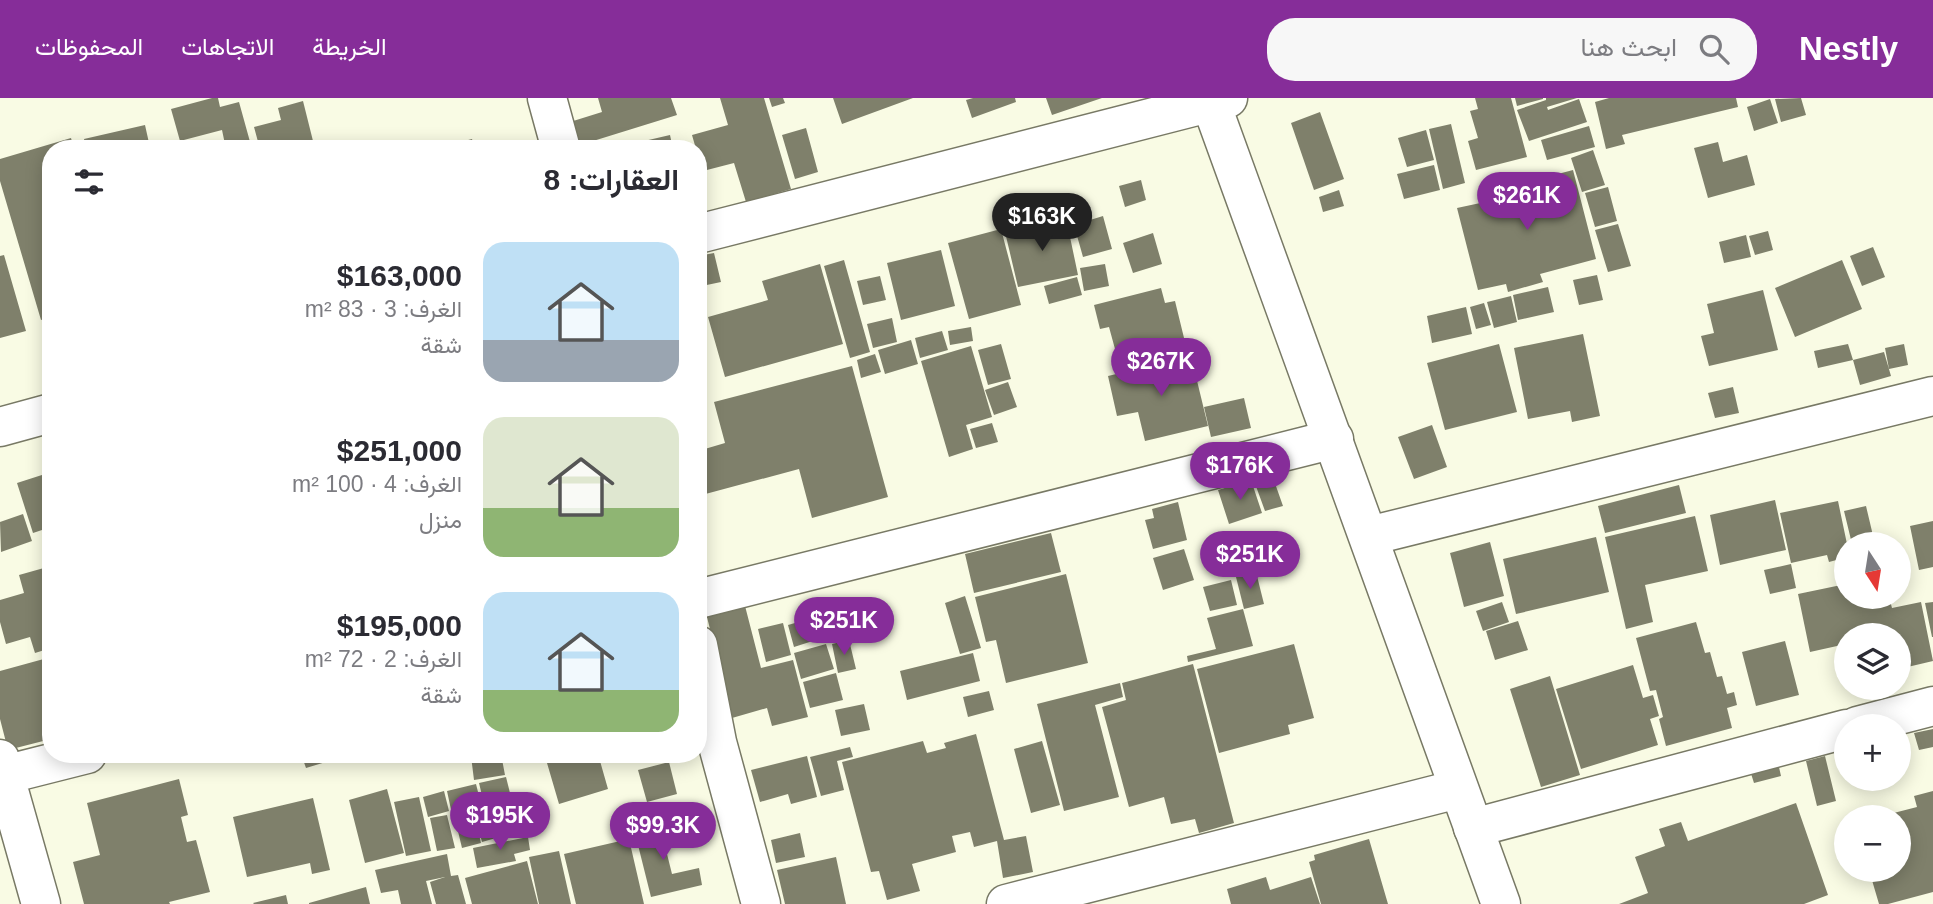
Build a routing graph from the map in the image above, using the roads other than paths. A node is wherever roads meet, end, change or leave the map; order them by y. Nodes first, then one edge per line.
1 (547, 98) edge
2 (1216, 100) edge
3 (559, 140) edge
4 (707, 232) edge
5 (1933, 396) edge
6 (42, 415) edge
7 (0, 427) edge
8 (1334, 439) junction
9 (1369, 536) junction
10 (707, 597) edge
11 (707, 694) edge
12 (1933, 706) edge
13 (1903, 714) edge
14 (1834, 732) edge
15 (42, 762) edge
16 (2, 770) edge
17 (1458, 789) junction
18 (1473, 828) junction
19 (41, 904) edge
20 (761, 904) edge
21 (1006, 904) edge
22 (1501, 904) edge

1 - 3 street
2 - 4 street
2 - 8 street
5 - 9 street
6 - 7 street
8 - 9 street
8 - 10 street
9 - 17 street
11 - 20 street
12 - 13 street
14 - 18 street
15 - 16 street
16 - 19 street
17 - 18 street
17 - 21 street
18 - 22 street

